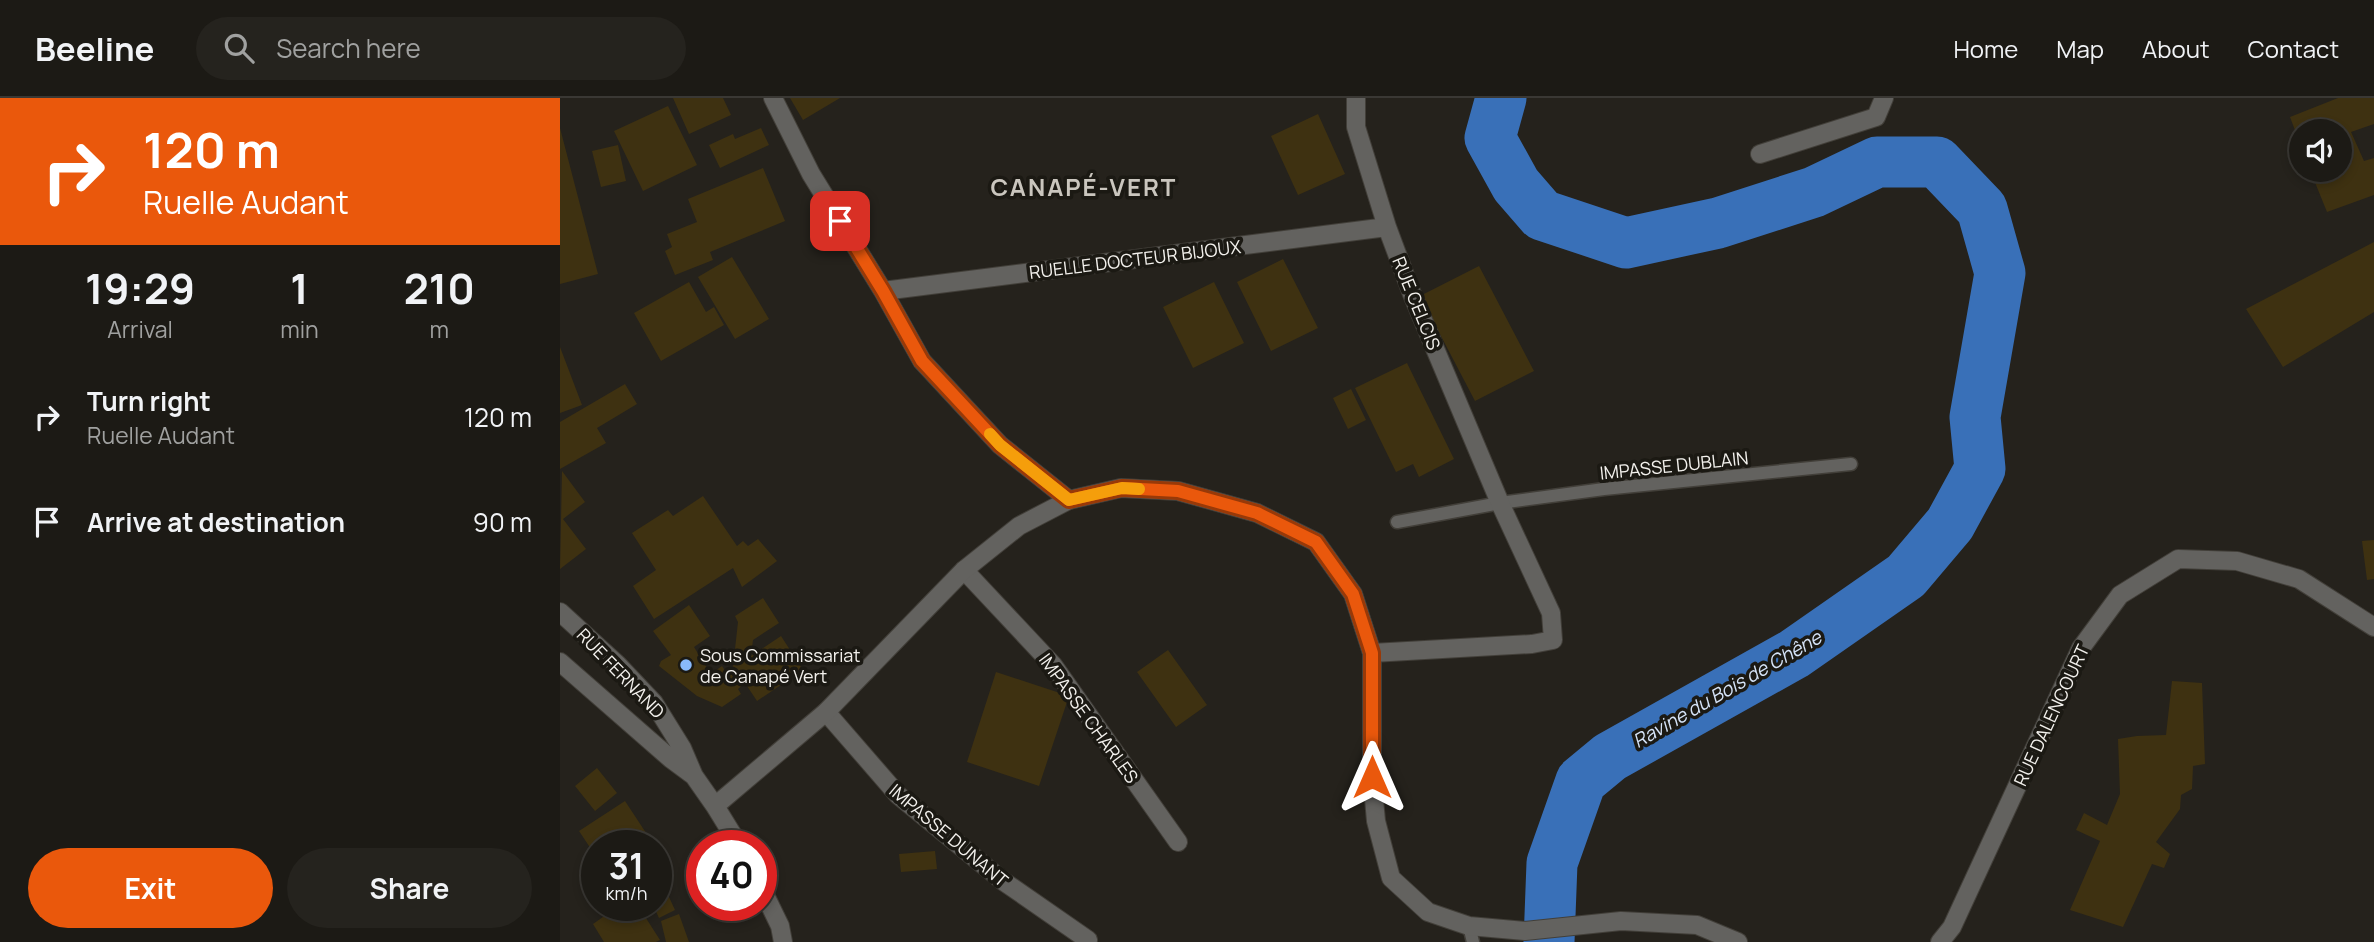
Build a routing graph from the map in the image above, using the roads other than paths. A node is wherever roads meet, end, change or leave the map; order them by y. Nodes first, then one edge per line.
1 (773, 98) edge
2 (1356, 98) edge
3 (1884, 98) edge
4 (1760, 154) dead end
5 (1387, 227) junction
6 (883, 291) junction
7 (1852, 464) dead end
8 (1069, 500) junction
9 (1500, 503) junction
10 (1397, 522) dead end
11 (964, 570) junction
12 (560, 612) edge
13 (2374, 627) edge
14 (1372, 653) junction
15 (560, 662) edge
16 (826, 712) junction
17 (694, 776) junction
18 (715, 806) junction
19 (730, 830) edge
20 (1178, 842) dead end
21 (777, 920) edge
22 (1471, 934) edge
23 (1088, 940) dead end
24 (783, 942) edge
25 (1738, 942) edge
26 (1940, 942) edge

1 - 6 street
2 - 5 street, RUE CELCIS
3 - 4 street
5 - 6 street, RUELLE DOCTEUR BIJOUX
5 - 9 street, RUE CELCIS
6 - 8 street
7 - 9 lane, IMPASSE DUBLAIN
8 - 11 street
8 - 14 street
9 - 10 lane, IMPASSE DUBLAIN
9 - 14 street, RUE CELCIS
11 - 16 street
11 - 20 street, IMPASSE CHARLES
12 - 17 street, RUE FERNAND
13 - 26 street, RUE DALENCOURT
14 - 22 street
15 - 17 street
16 - 18 street
16 - 23 street, IMPASSE DUNANT
17 - 18 street
18 - 19 street
21 - 24 street
22 - 25 street

